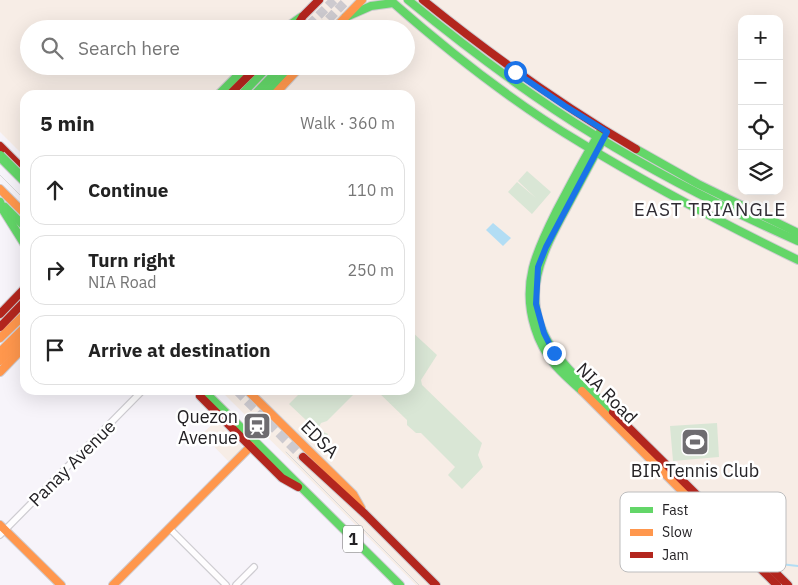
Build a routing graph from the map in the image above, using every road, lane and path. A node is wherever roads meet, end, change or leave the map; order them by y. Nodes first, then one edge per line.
1 (319, 0) edge
2 (362, 0) edge
3 (408, 0) edge
4 (423, 0) edge
5 (391, 2) edge
6 (303, 16) junction
7 (346, 17) junction
8 (297, 20) edge
9 (301, 20) edge
10 (343, 20) edge
11 (414, 20) edge
12 (415, 21) edge
13 (238, 75) edge
14 (249, 75) edge
15 (260, 75) edge
16 (273, 75) edge
17 (284, 75) edge
18 (293, 75) edge
19 (223, 90) edge
20 (235, 90) edge
21 (245, 90) edge
22 (259, 90) edge
23 (269, 90) edge
24 (279, 90) edge
25 (602, 135) junction
26 (0, 146) edge
27 (593, 150) junction
28 (0, 156) edge
29 (17, 163) junction
30 (0, 166) edge
31 (20, 166) edge
32 (20, 176) edge
33 (0, 189) edge
34 (0, 202) edge
35 (20, 209) edge
36 (20, 215) edge
37 (20, 222) edge
38 (798, 233) edge
39 (20, 237) edge
40 (798, 241) edge
41 (798, 260) edge
42 (20, 293) edge
43 (20, 306) edge
44 (0, 314) edge
45 (20, 324) edge
46 (20, 326) edge
47 (0, 327) edge
48 (0, 338) edge
49 (20, 341) edge
50 (20, 351) edge
51 (0, 352) edge
52 (0, 361) edge
53 (0, 372) edge
54 (138, 395) edge
55 (204, 395) edge
56 (204, 395) edge
57 (252, 395) edge
58 (251, 446) junction
59 (303, 456) tunnel mouth
60 (307, 492) junction
61 (684, 492) edge
62 (694, 492) edge
63 (365, 514) junction
64 (169, 528) junction
65 (2, 530) edge
66 (254, 568) dead end
67 (764, 572) edge
68 (775, 572) edge
69 (61, 585) edge
70 (113, 585) edge
71 (226, 585) edge
72 (236, 585) edge
73 (400, 585) edge
74 (436, 585) edge
75 (777, 585) edge
76 (788, 585) edge

1 - 6 main road
2 - 7 main road
3 - 25 main road
4 - 25 main road
5 - 7 main road
5 - 11 main road
6 - 8 main road
6 - 9 main road
7 - 10 main road
12 - 27 main road
13 - 19 main road
14 - 20 main road
15 - 21 main road
16 - 22 main road
17 - 23 main road
18 - 24 main road
25 - 27 main road, NIA Road
25 - 38 main road
25 - 40 main road
26 - 29 main road
27 - 41 main road
27 - 61 main road, NIA Road
27 - 62 main road, NIA Road
28 - 32 main road, bridge
29 - 30 main road
29 - 31 main road
33 - 35 main road
34 - 36 main road
34 - 37 main road
34 - 39 main road
42 - 44 main road
43 - 47 main road
45 - 48 main road
46 - 51 main road
49 - 52 main road
50 - 53 main road
54 - 65 street, Panay Avenue
55 - 58 main road, 1
56 - 60 main road, 1
57 - 63 main road, EDSA / 1
58 - 60 main road, 1
58 - 64 main road
59 - 63 main road, EDSA / 1
60 - 73 main road, 1
63 - 74 main road, EDSA / 1
64 - 70 main road
64 - 71 street
65 - 69 main road
66 - 72 street
67 - 75 main road, NIA Road
68 - 76 main road, NIA Road

